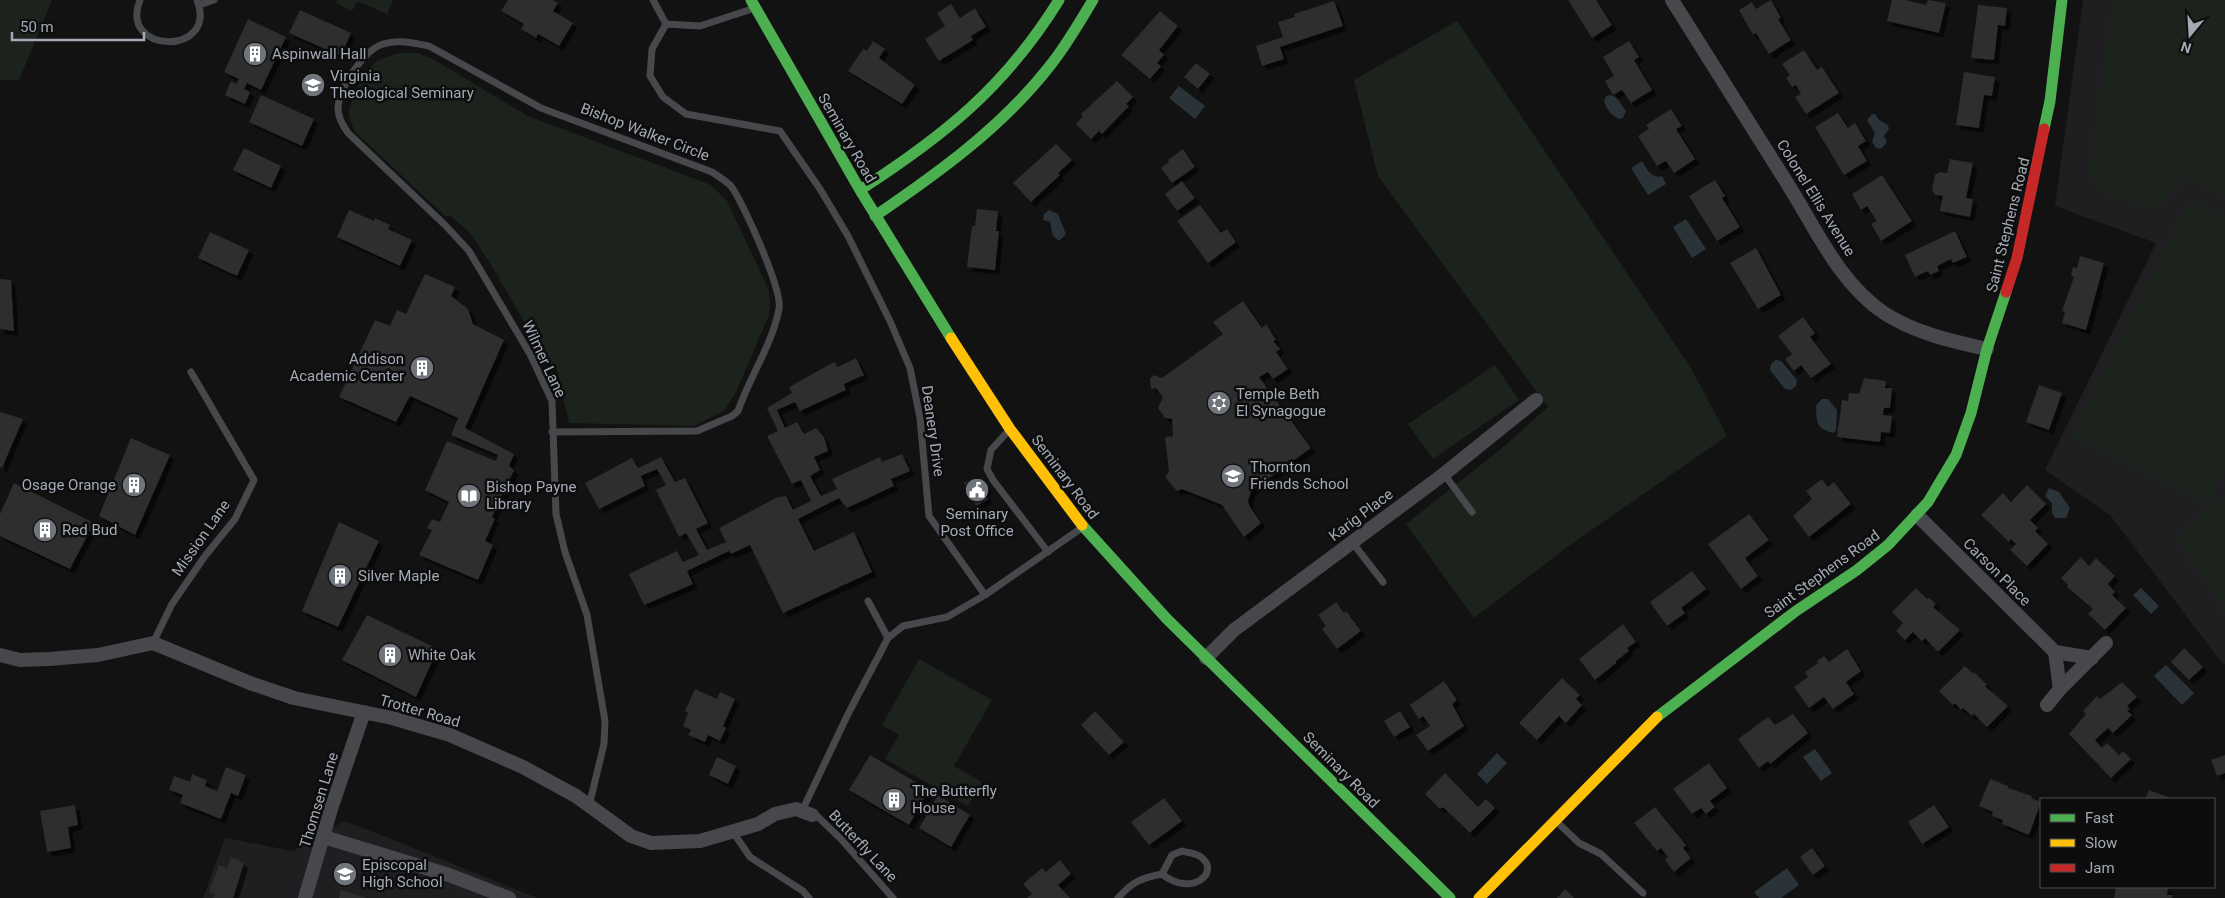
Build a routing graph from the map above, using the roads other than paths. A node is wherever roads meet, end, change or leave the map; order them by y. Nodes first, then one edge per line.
1 (140, 0) edge
2 (214, 0) edge
3 (653, 0) edge
4 (1059, 0) edge
5 (1093, 0) edge
6 (1672, 0) edge
7 (2062, 0) edge
8 (198, 3) edge
9 (753, 4) edge
10 (666, 24) junction
11 (399, 42) joint
12 (860, 190) junction
13 (875, 216) junction
14 (1987, 349) junction
15 (190, 372) dead end
16 (1536, 400) dead end
17 (1010, 429) junction
18 (552, 432) junction
19 (1444, 474) junction
20 (1472, 512) dead end
21 (1917, 516) junction
22 (1084, 527) junction
23 (1352, 542) junction
24 (1048, 552) junction
25 (1383, 582) dead end
26 (985, 595) junction
27 (868, 601) dead end
28 (888, 638) junction
29 (153, 643) junction
30 (2106, 643) dead end
31 (2055, 652) junction
32 (0, 655) edge
33 (1206, 658) junction
34 (2092, 658) junction
35 (2060, 689) junction
36 (2047, 705) dead end
37 (364, 712) junction
38 (589, 806) junction
39 (807, 813) junction
40 (1556, 821) junction
41 (733, 832) junction
42 (324, 837) junction
43 (1162, 874) junction
44 (1643, 893) dead end
45 (305, 898) edge
46 (509, 898) edge
47 (809, 898) edge
48 (893, 898) edge
49 (1118, 898) edge
50 (1450, 898) edge
51 (1479, 898) edge

1 - 8 lane
2 - 8 lane
3 - 10 lane
4 - 12 street
5 - 13 street
6 - 14 street, Colonel Ellis Avenue
7 - 14 street, Saint Stephens Road
9 - 10 lane
9 - 12 street, Seminary Road
10 - 26 lane, Deanery Drive
11 - 18 lane, Wilmer Lane
11 - 18 lane, Bishop Walker Circle
12 - 13 street, Seminary Road
13 - 17 street, Seminary Road
14 - 21 street, Saint Stephens Road
15 - 29 lane, Mission Lane
16 - 19 street, Karig Place
17 - 22 street, Seminary Road
17 - 24 lane
18 - 38 lane, Wilmer Lane
19 - 20 lane
19 - 23 street, Karig Place
21 - 31 street, Carson Place
21 - 40 street, Saint Stephens Road
22 - 24 lane
22 - 33 street, Seminary Road
23 - 25 lane
23 - 33 street, Karig Place
24 - 26 lane
26 - 28 lane
27 - 28 lane
28 - 39 lane
29 - 32 street
29 - 37 street, Trotter Road
30 - 34 street
31 - 34 street
31 - 35 street
33 - 50 street, Seminary Road
34 - 35 street
35 - 36 street
37 - 38 street, Trotter Road
37 - 42 street, Thomsen Lane
38 - 41 street, Trotter Road
39 - 41 street, Trotter Road
39 - 48 lane, Butterfly Lane
40 - 44 lane
40 - 51 street, Saint Stephens Road
41 - 47 lane
42 - 45 street, Thomsen Lane
42 - 46 street
43 - 43 lane
43 - 49 lane

